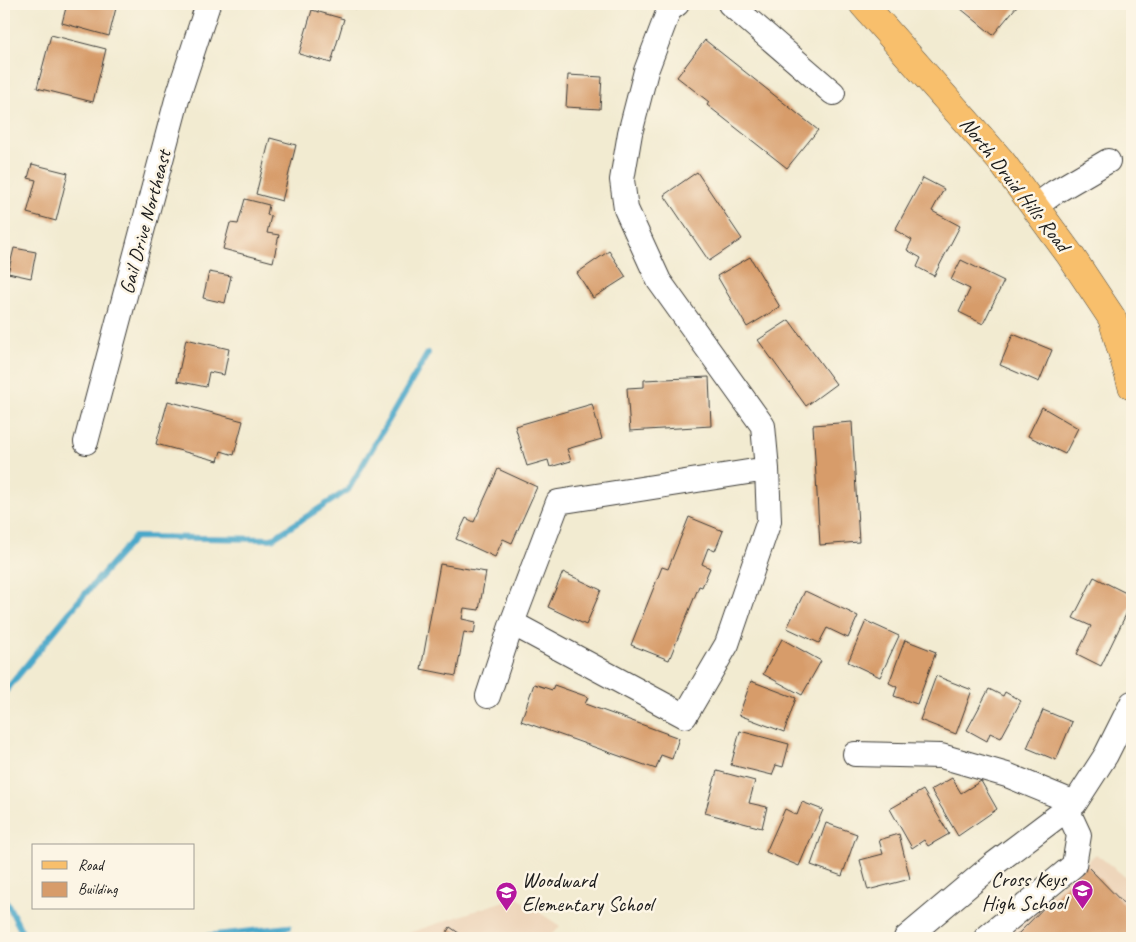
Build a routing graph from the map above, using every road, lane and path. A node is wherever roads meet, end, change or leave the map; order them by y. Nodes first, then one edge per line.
1 (208, 4) edge
2 (677, 4) edge
3 (730, 4) edge
4 (863, 4) edge
5 (833, 93) dead end
6 (1108, 161) dead end
7 (1036, 206) junction
8 (1132, 386) edge
9 (86, 442) dead end
10 (767, 469) junction
11 (512, 623) junction
12 (488, 696) dead end
13 (1132, 703) edge
14 (856, 754) dead end
15 (1071, 806) junction
16 (906, 938) edge
17 (986, 938) edge

1 - 9 street, Gail Drive Northeast
2 - 10 street
3 - 5 street
4 - 7 main road, North Druid Hills Road
6 - 7 street
7 - 8 main road, North Druid Hills Road
10 - 11 street
10 - 11 street
11 - 12 street
13 - 15 street
14 - 15 street
15 - 16 street
15 - 17 street

